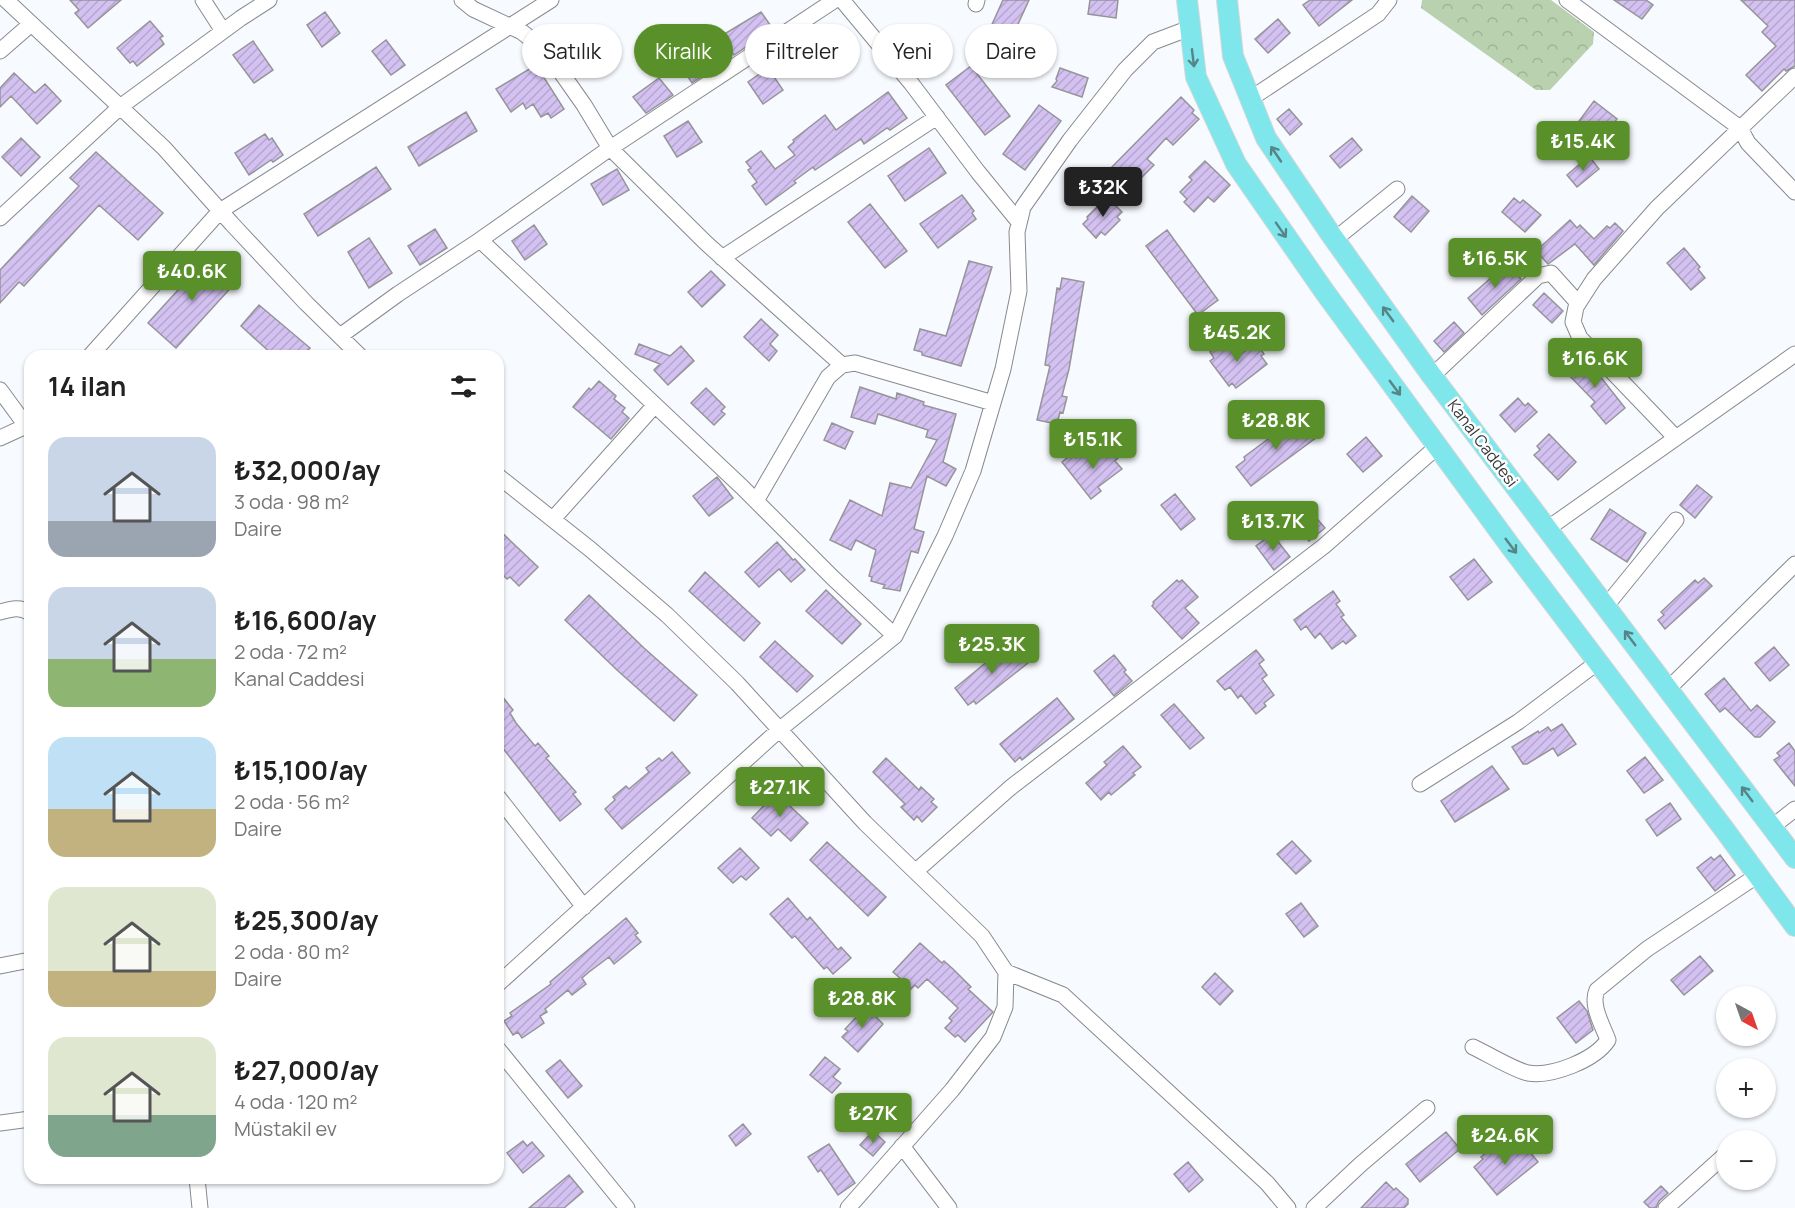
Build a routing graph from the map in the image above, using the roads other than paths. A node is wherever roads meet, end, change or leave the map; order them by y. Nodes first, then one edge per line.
1 (6, 0) edge
2 (202, 0) edge
3 (269, 0) edge
4 (462, 0) edge
5 (551, 0) edge
6 (835, 0) edge
7 (842, 0) edge
8 (1187, 0) edge
9 (1227, 0) edge
10 (1389, 0) edge
11 (1567, 0) edge
12 (31, 24) junction
13 (509, 26) junction
14 (1190, 28) junction
15 (223, 31) junction
16 (0, 51) edge
17 (1795, 76) edge
18 (1250, 99) junction
19 (120, 107) junction
20 (937, 117) junction
21 (1740, 128) junction
22 (610, 148) junction
23 (1397, 189) dead end
24 (1795, 192) edge
25 (220, 211) junction
26 (0, 218) edge
27 (1019, 222) junction
28 (480, 240) junction
29 (1334, 240) junction
30 (722, 258) junction
31 (1578, 303) junction
32 (340, 336) junction
33 (95, 350) edge
34 (354, 350) edge
35 (1794, 357) edge
36 (842, 365) junction
37 (1432, 376) junction
38 (0, 390) edge
39 (993, 403) junction
40 (655, 405) junction
41 (24, 420) edge
42 (24, 428) edge
43 (0, 438) edge
44 (1676, 438) junction
45 (1438, 446) junction
46 (504, 481) edge
47 (756, 501) junction
48 (553, 519) junction
49 (1676, 520) dead end
50 (1547, 529) junction
51 (1795, 564) edge
52 (1606, 606) junction
53 (24, 609) edge
54 (0, 612) edge
55 (895, 636) junction
56 (1599, 662) junction
57 (1668, 689) junction
58 (779, 730) junction
59 (1420, 783) dead end
60 (504, 805) edge
61 (1795, 809) edge
62 (1772, 827) junction
63 (1795, 858) edge
64 (916, 871) junction
65 (1758, 875) junction
66 (584, 907) junction
67 (1795, 926) edge
68 (24, 961) edge
69 (0, 966) edge
70 (1006, 972) junction
71 (504, 979) edge
72 (1473, 1047) dead end
73 (504, 1056) edge
74 (1427, 1108) dead end
75 (1, 1118) edge
76 (24, 1119) edge
77 (902, 1146) junction
78 (1716, 1163) edge
79 (198, 1184) edge
80 (200, 1208) edge
81 (627, 1208) edge
82 (848, 1208) edge
83 (949, 1208) edge
84 (1288, 1208) edge
85 (1314, 1208) edge
86 (1666, 1208) edge

1 - 12 street
2 - 15 street
3 - 15 street
4 - 13 street
5 - 13 street
6 - 22 street
7 - 20 street
8 - 14 main road
9 - 18 main road, Kanal Caddesi
10 - 18 street
11 - 21 street
12 - 16 street
12 - 19 street
13 - 22 street
13 - 25 street
14 - 27 street
14 -> 45 main road
15 - 19 street
17 - 21 street
29 -> 18 main road, Kanal Caddesi
19 - 25 street
19 - 26 street
20 - 27 street
20 - 30 street
21 - 24 street
21 - 31 street
22 - 28 street
22 - 30 street
23 - 29 street
25 - 32 street
25 - 33 street
27 - 39 street
28 - 32 street
28 - 40 street
37 -> 29 main road, Kanal Caddesi
30 - 36 street
31 - 37 street
31 - 44 street
32 - 34 street
35 - 44 street
36 - 39 street
36 - 47 street
37 - 50 main road, Kanal Caddesi
38 - 41 street
39 - 55 street
40 - 47 street
40 - 48 street
42 - 43 street
44 - 50 street
45 -> 56 main road
45 - 64 street
46 - 48 street
47 - 55 street
48 - 58 street
49 - 52 street
50 - 52 main road, Kanal Caddesi
51 - 57 street
57 -> 52 main road, Kanal Caddesi
53 - 54 street
55 - 58 street
56 - 59 street
56 - 65 main road
62 -> 57 main road, Kanal Caddesi
58 - 64 street
58 - 66 street
60 - 66 street
61 - 62 street
62 - 63 main road, Kanal Caddesi
64 - 70 street
65 - 67 main road
65 - 72 street
66 - 71 street
68 - 69 street
70 - 77 street
70 - 84 street
73 - 81 street
74 - 85 street
75 - 76 street
77 - 82 street
77 - 83 street
78 - 86 street
79 - 80 street

